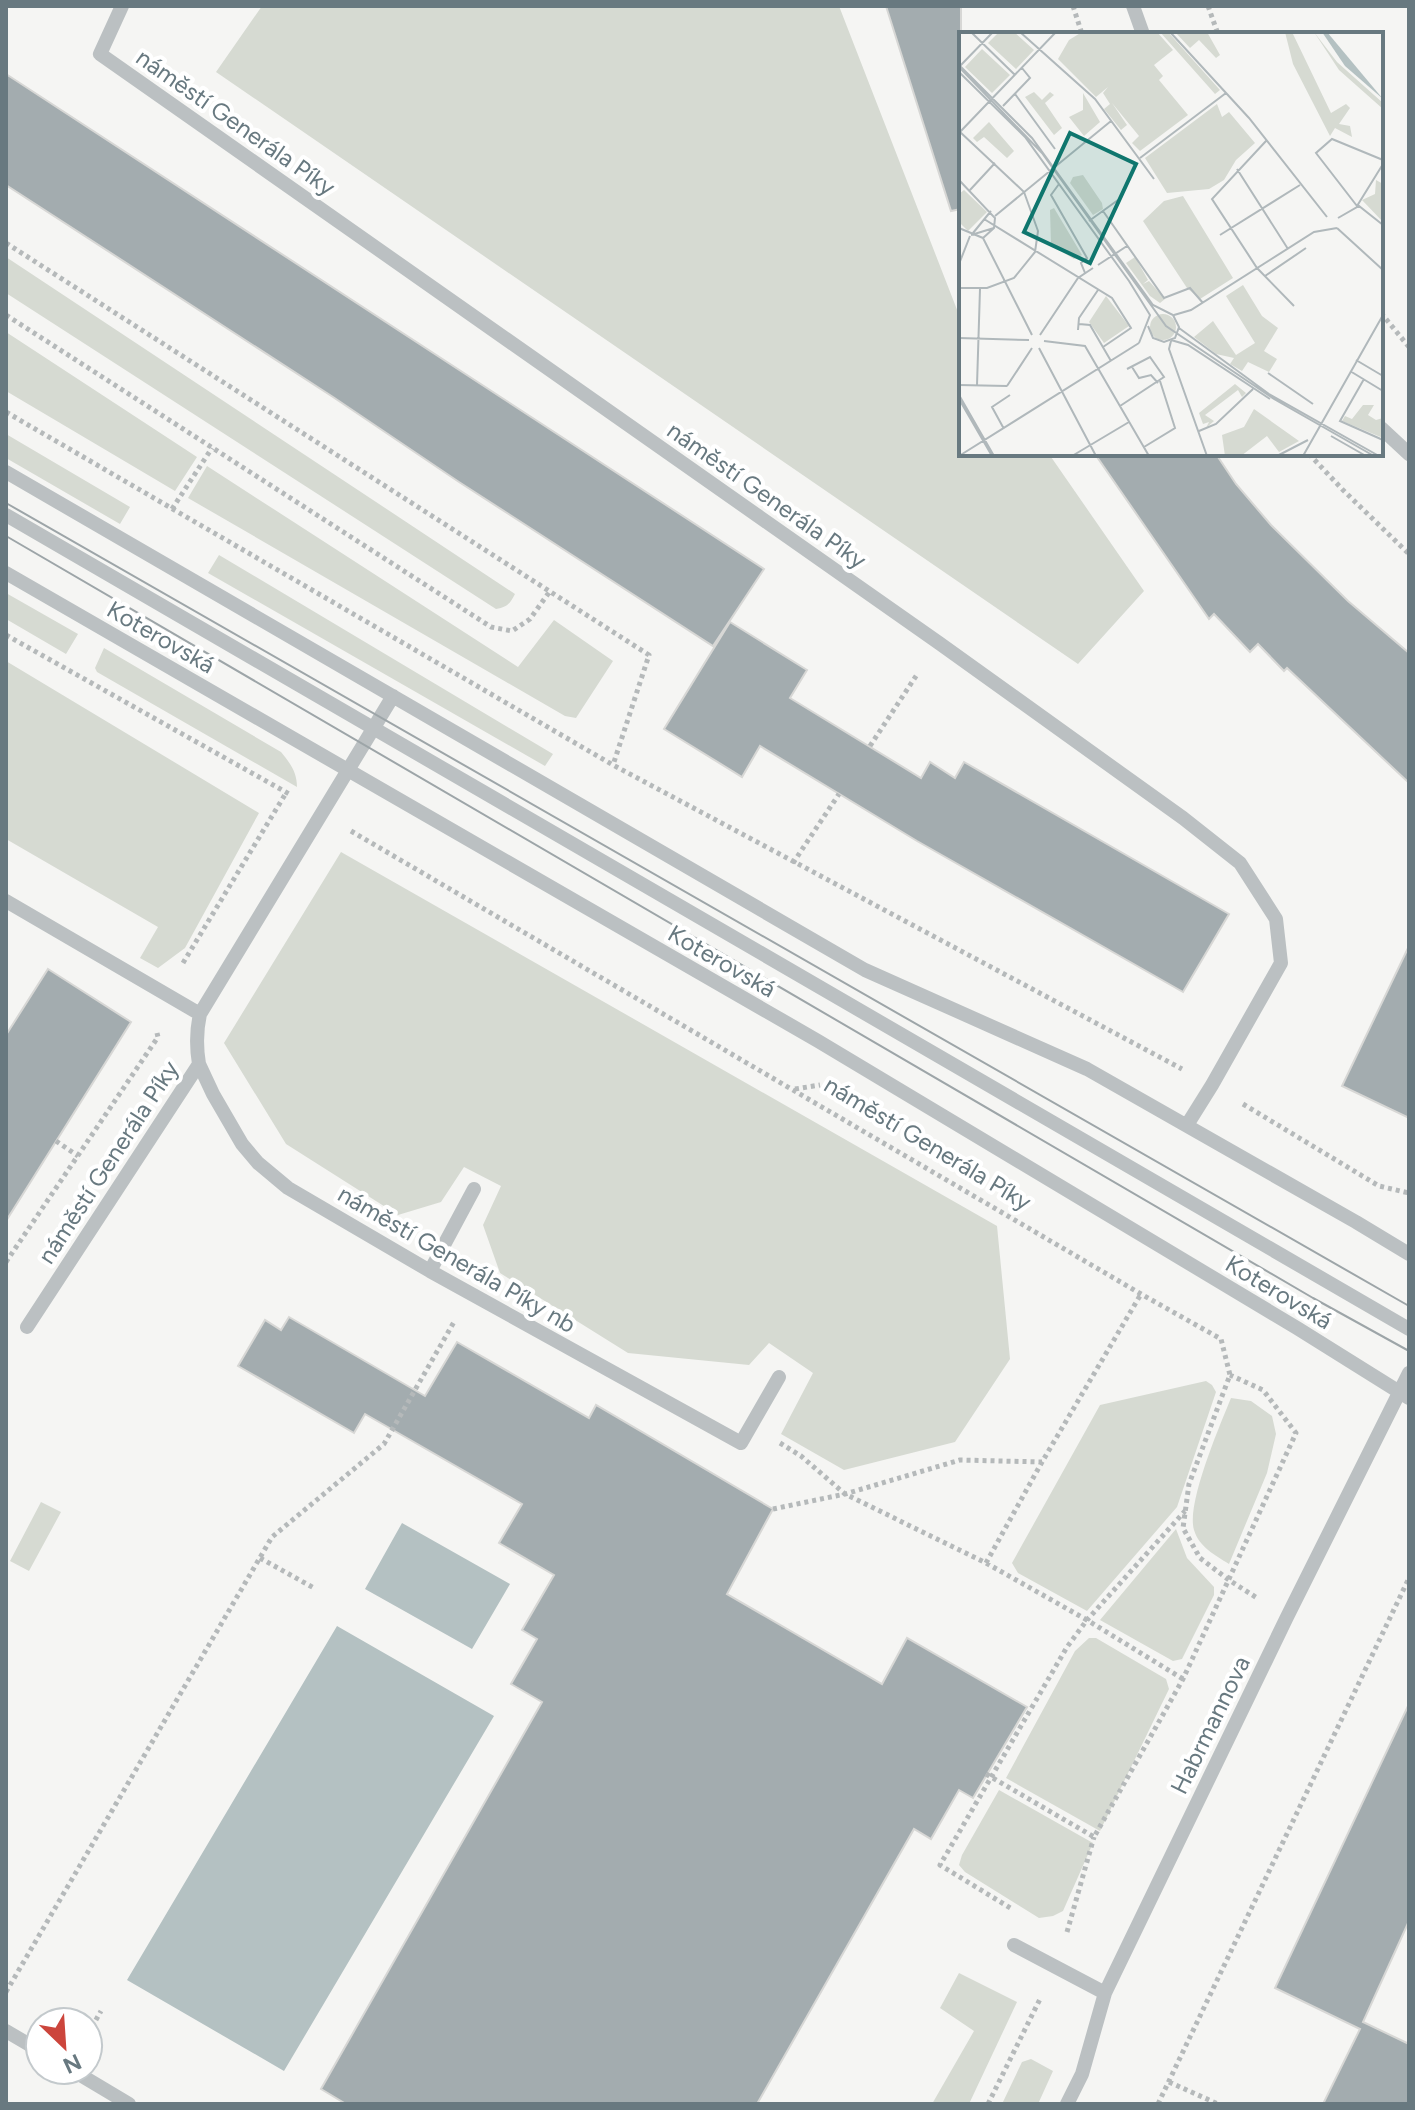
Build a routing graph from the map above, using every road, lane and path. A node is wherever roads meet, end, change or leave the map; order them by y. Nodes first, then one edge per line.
1 (122, 6) edge
2 (1073, 6) edge
3 (1133, 6) edge
4 (1208, 6) edge
5 (1081, 32) edge
6 (1142, 32) edge
7 (1217, 32) edge
8 (6, 243) edge
9 (6, 315) edge
10 (1383, 315) edge
11 (1409, 347) edge
12 (6, 412) edge
13 (1383, 430) edge
14 (212, 448) junction
15 (1409, 454) edge
16 (1311, 456) edge
17 (6, 472) edge
18 (172, 509) junction
19 (6, 515) edge
20 (1409, 554) edge
21 (6, 573) edge
22 (550, 591) junction
23 (6, 635) edge
24 (939, 643) junction
25 (393, 696) junction
26 (374, 728) junction
27 (870, 746) dead end
28 (613, 765) junction
29 (348, 770) junction
30 (286, 793) junction
31 (839, 794) dead end
32 (322, 813) junction
33 (793, 863) junction
34 (6, 901) edge
35 (165, 993) junction
36 (200, 1014) junction
37 (199, 1064) junction
38 (1212, 1085) junction
39 (1187, 1125) junction
40 (56, 1141) dead end
41 (78, 1156) junction
42 (474, 1189) dead end
43 (1409, 1193) edge
44 (1409, 1254) edge
45 (6, 1262) edge
46 (430, 1271) junction
47 (1141, 1294) junction
48 (27, 1327) dead end
49 (1409, 1329) edge
50 (448, 1333) dead end
51 (1409, 1373) edge
52 (1230, 1375) junction
53 (779, 1377) dead end
54 (1404, 1395) edge
55 (775, 1441) dead end
56 (1042, 1462) junction
57 (845, 1494) junction
58 (773, 1509) dead end
59 (1186, 1510) junction
60 (260, 1558) junction
61 (986, 1563) junction
62 (1409, 1578) edge
63 (1229, 1580) junction
64 (314, 1588) dead end
65 (1287, 1617) junction
66 (1087, 1620) junction
67 (1183, 1679) junction
68 (989, 1776) junction
69 (1015, 1910) dead end
70 (1014, 1945) dead end
71 (6, 1992) edge
72 (1105, 1993) junction
73 (6, 2031) edge
74 (24, 2042) edge
75 (1169, 2082) junction
76 (99, 2086) edge
77 (129, 2104) edge
78 (1067, 2104) edge
79 (1158, 2104) edge
80 (1218, 2104) edge

1 - 24 street, náměstí Generála Píky
2 - 5 path
3 - 6 street
4 - 7 path
8 - 22 path
9 - 14 path
10 - 11 path
12 - 18 path
13 - 15 street
14 - 18 path
14 - 22 path
16 - 20 path
17 - 25 street
18 - 28 path
19 - 26 street, Koterovská
21 - 29 street, Koterovská
22 - 28 path
23 - 30 path, náměstí Generála Píky
24 - 27 path
24 - 38 street, náměstí Generála Píky
25 - 26 street, náměstí Generála Píky
25 - 39 street
26 - 29 street, náměstí Generála Píky
26 - 49 street, Koterovská
28 - 33 path
29 - 32 street, náměstí Generála Píky
29 - 54 street, Koterovská
30 - 32 path, náměstí Generála Píky
30 - 35 path
31 - 33 path
32 - 36 street, náměstí Generála Píky
32 - 47 path, náměstí Generála Píky
33 - 38 path
34 - 35 street
35 - 36 street
35 - 41 path
36 - 37 street, náměstí Generála Píky
37 - 46 street, náměstí Generála Píky nb
37 - 48 street, náměstí Generála Píky
38 - 39 street, náměstí Generála Píky
38 - 43 path
39 - 44 street
40 - 41 path
41 - 45 path
42 - 46 street
46 - 53 street, náměstí Generála Píky nb
47 - 52 path, náměstí Generála Píky
47 - 56 path
50 - 60 path
51 - 54 street, Habrmannova
52 - 59 path
52 - 63 path
54 - 65 street, Habrmannova
55 - 57 path
56 - 57 path
56 - 61 path
57 - 58 path
57 - 61 path
59 - 63 path
59 - 66 path
60 - 64 path
60 - 71 path
61 - 66 path
62 - 75 path
63 - 65 path
63 - 67 path
65 - 72 street, Habrmannova
66 - 67 path
66 - 68 path
67 - 68 path
68 - 69 path
70 - 72 street
72 - 78 street, Habrmannova
73 - 74 street
75 - 79 path
75 - 80 path
76 - 77 street

